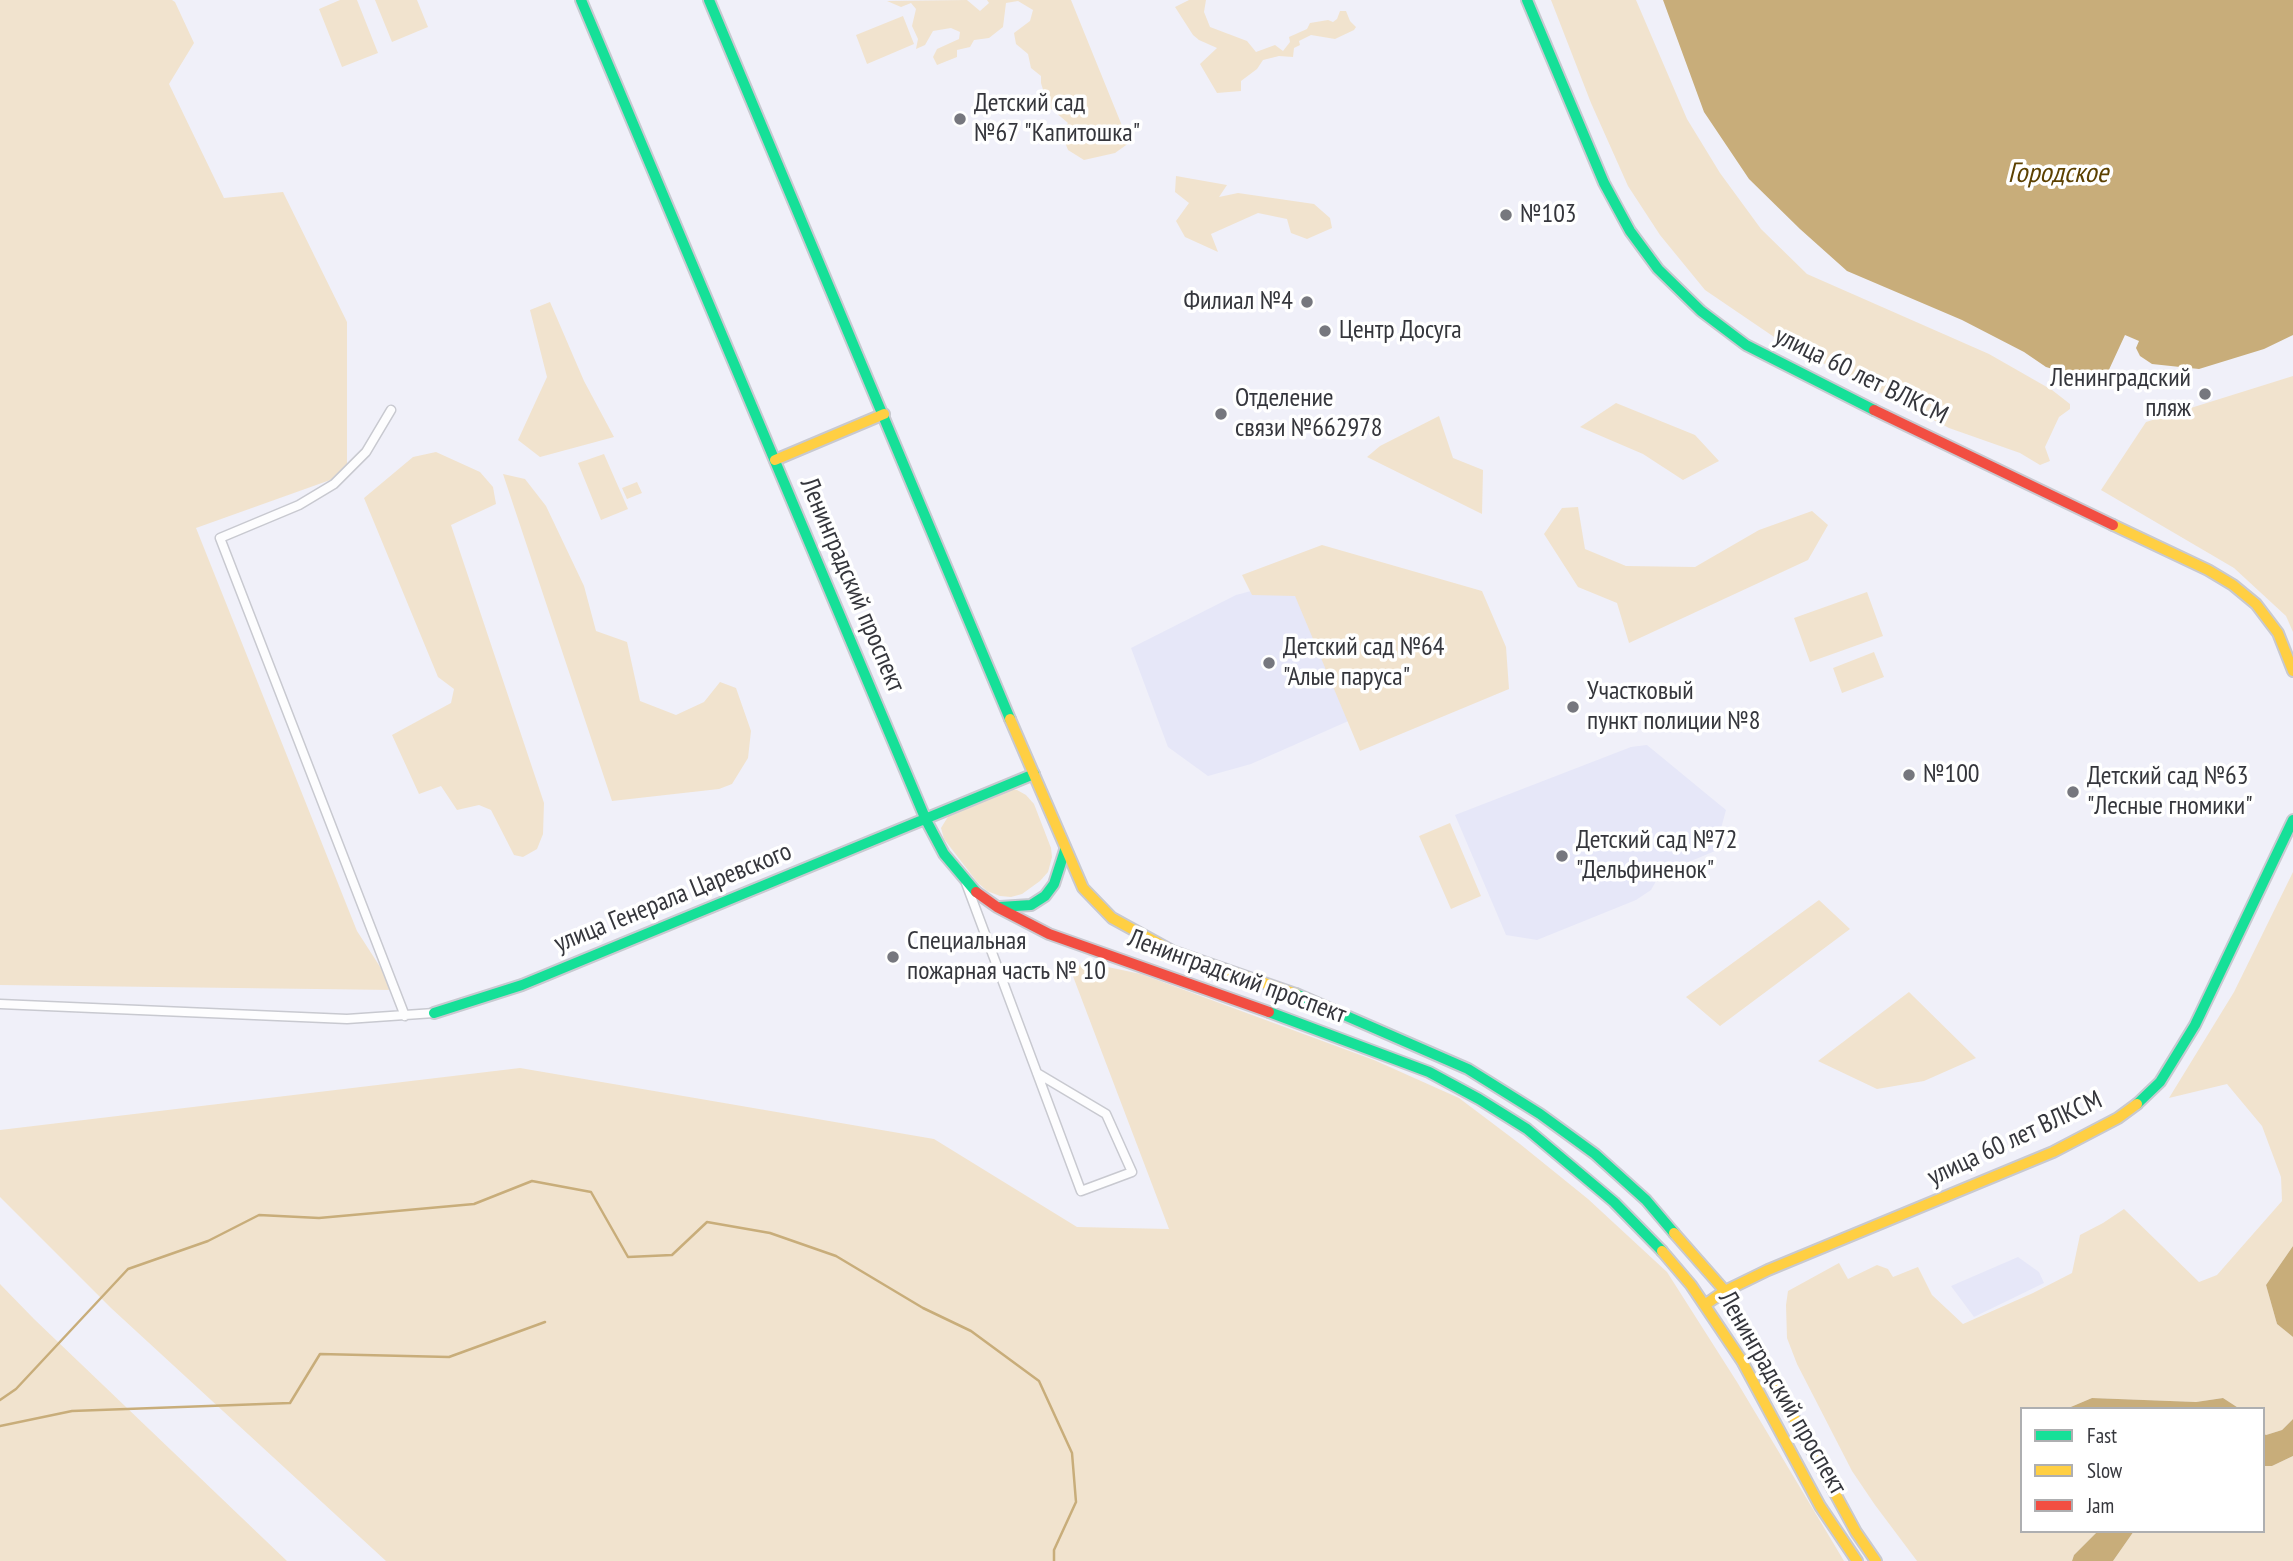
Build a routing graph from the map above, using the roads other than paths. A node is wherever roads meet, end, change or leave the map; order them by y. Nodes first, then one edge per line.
1 (581, 0) edge
2 (709, 0) edge
3 (1527, 0) edge
4 (391, 410) dead end
5 (884, 414) junction
6 (775, 460) junction
7 (2293, 671) edge
8 (1034, 774) junction
9 (926, 820) junction
10 (2293, 820) edge
11 (1065, 850) junction
12 (965, 880) junction
13 (997, 908) junction
14 (0, 1004) edge
15 (434, 1013) joint
16 (405, 1016) junction
17 (1037, 1073) junction
18 (1725, 1291) junction
19 (1706, 1304) junction
20 (1857, 1561) edge
21 (1877, 1561) edge

1 - 6 main road, Ленинградский проспект
2 - 5 main road, Ленинградский проспект
3 - 7 main road, улица 60 лет ВЛКСМ
4 - 16 street
5 - 6 main road
5 - 8 main road, Ленинградский проспект
6 - 9 main road, Ленинградский проспект
8 - 9 main road, улица Генерала Царевского
8 - 11 main road, Ленинградский проспект
9 - 12 main road, Ленинградский проспект
9 - 15 main road, улица Генерала Царевского
10 - 18 main road, улица 60 лет ВЛКСМ
11 - 13 main road
11 - 18 main road, Ленинградский проспект
12 - 13 main road, Ленинградский проспект
12 - 17 street
13 - 19 main road, Ленинградский проспект
14 - 16 street
15 - 16 street
17 - 17 street
18 - 19 main road, улица 60 лет ВЛКСМ
18 - 21 main road, Ленинградский проспект
19 - 20 main road, Ленинградский проспект

